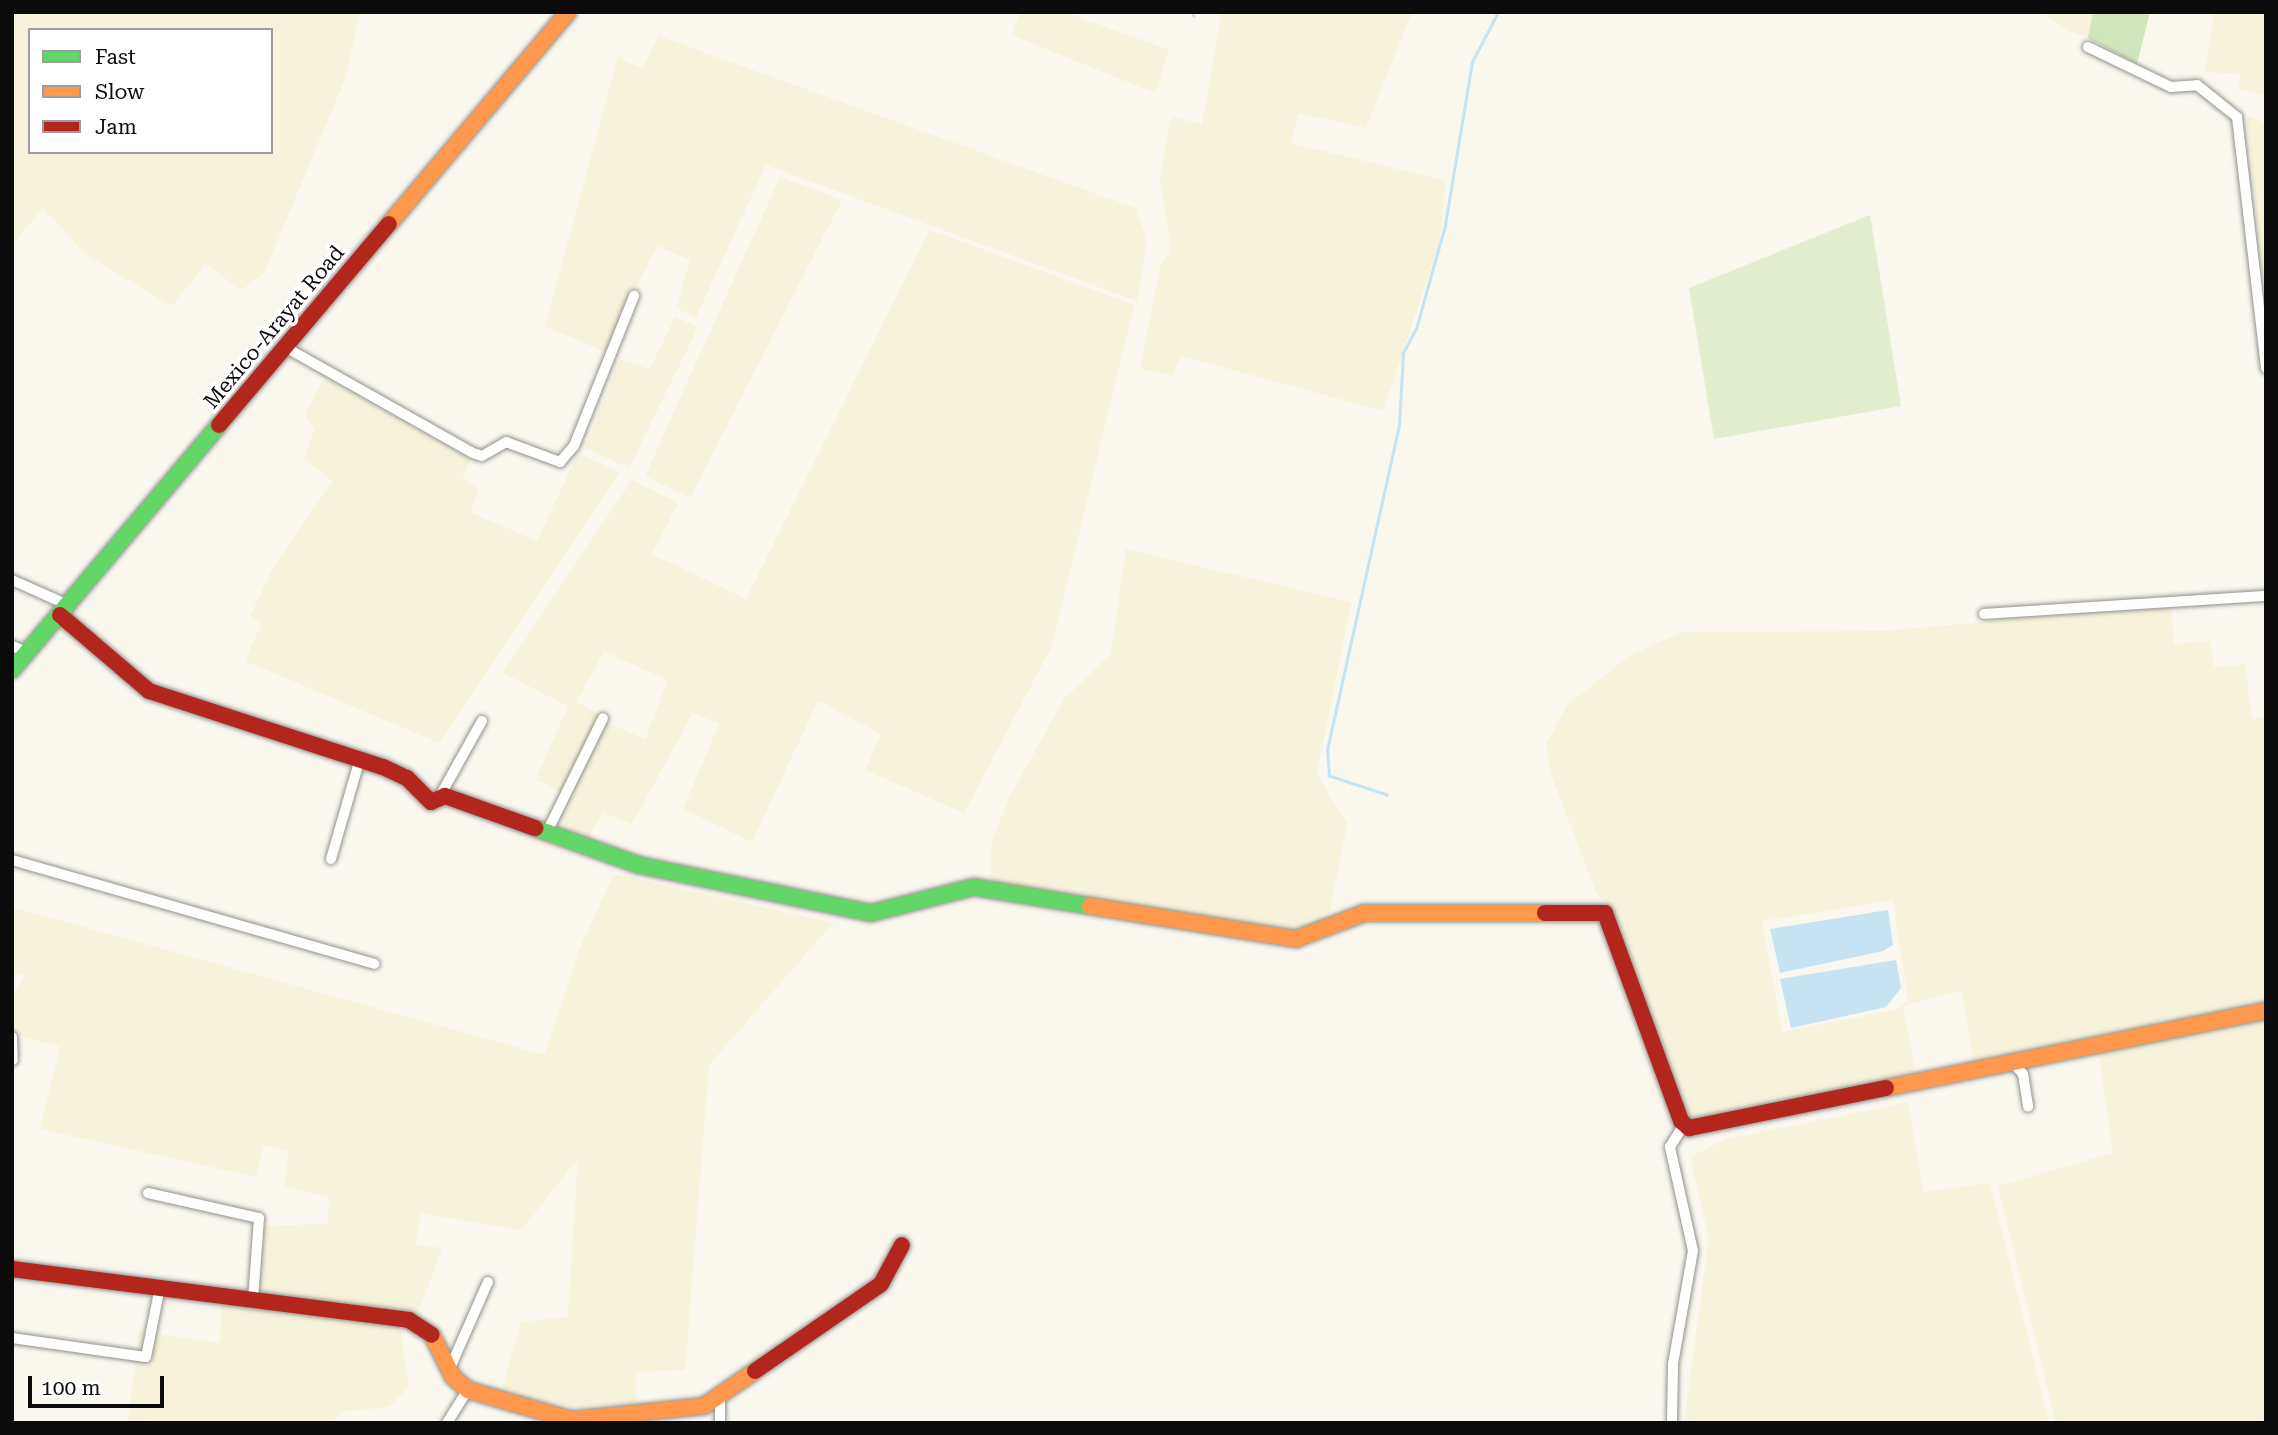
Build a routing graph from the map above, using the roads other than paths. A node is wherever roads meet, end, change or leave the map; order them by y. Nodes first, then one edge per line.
1 (568, 12) edge
2 (2088, 47) dead end
3 (634, 296) dead end
4 (285, 347) junction
5 (2266, 369) edge
6 (12, 580) edge
7 (2266, 596) edge
8 (64, 610) junction
9 (1984, 614) dead end
10 (20, 649) edge
11 (12, 670) edge
12 (603, 718) dead end
13 (482, 721) dead end
14 (359, 762) junction
15 (440, 796) junction
16 (546, 834) junction
17 (331, 859) dead end
18 (12, 860) edge
19 (374, 964) dead end
20 (2266, 1011) edge
21 (12, 1037) edge
22 (13, 1060) edge
23 (2013, 1063) junction
24 (2028, 1107) dead end
25 (1684, 1125) junction
26 (148, 1194) dead end
27 (902, 1245) dead end
28 (12, 1269) edge
29 (488, 1282) dead end
30 (160, 1287) junction
31 (253, 1300) junction
32 (12, 1338) edge
33 (450, 1368) junction
34 (468, 1390) junction
35 (720, 1393) junction
36 (447, 1423) edge
37 (720, 1423) edge
38 (1672, 1423) edge

1 - 4 street, Mexico-Arayat Road
2 - 5 street
3 - 4 street
4 - 8 street, Mexico-Arayat Road
6 - 8 street
7 - 9 street
8 - 10 street, Mexico-Arayat Road
8 - 14 street
10 - 11 street, Mexico-Arayat Road
12 - 16 street
13 - 15 street
14 - 15 street
14 - 17 street
15 - 16 street
16 - 25 street
18 - 19 street
20 - 23 street
21 - 22 street
23 - 24 street
23 - 25 street
25 - 38 street
26 - 31 street
27 - 35 street
28 - 30 street
29 - 33 street
30 - 31 street
30 - 32 street
31 - 33 street
33 - 34 street
34 - 35 street
34 - 36 street
35 - 37 street

